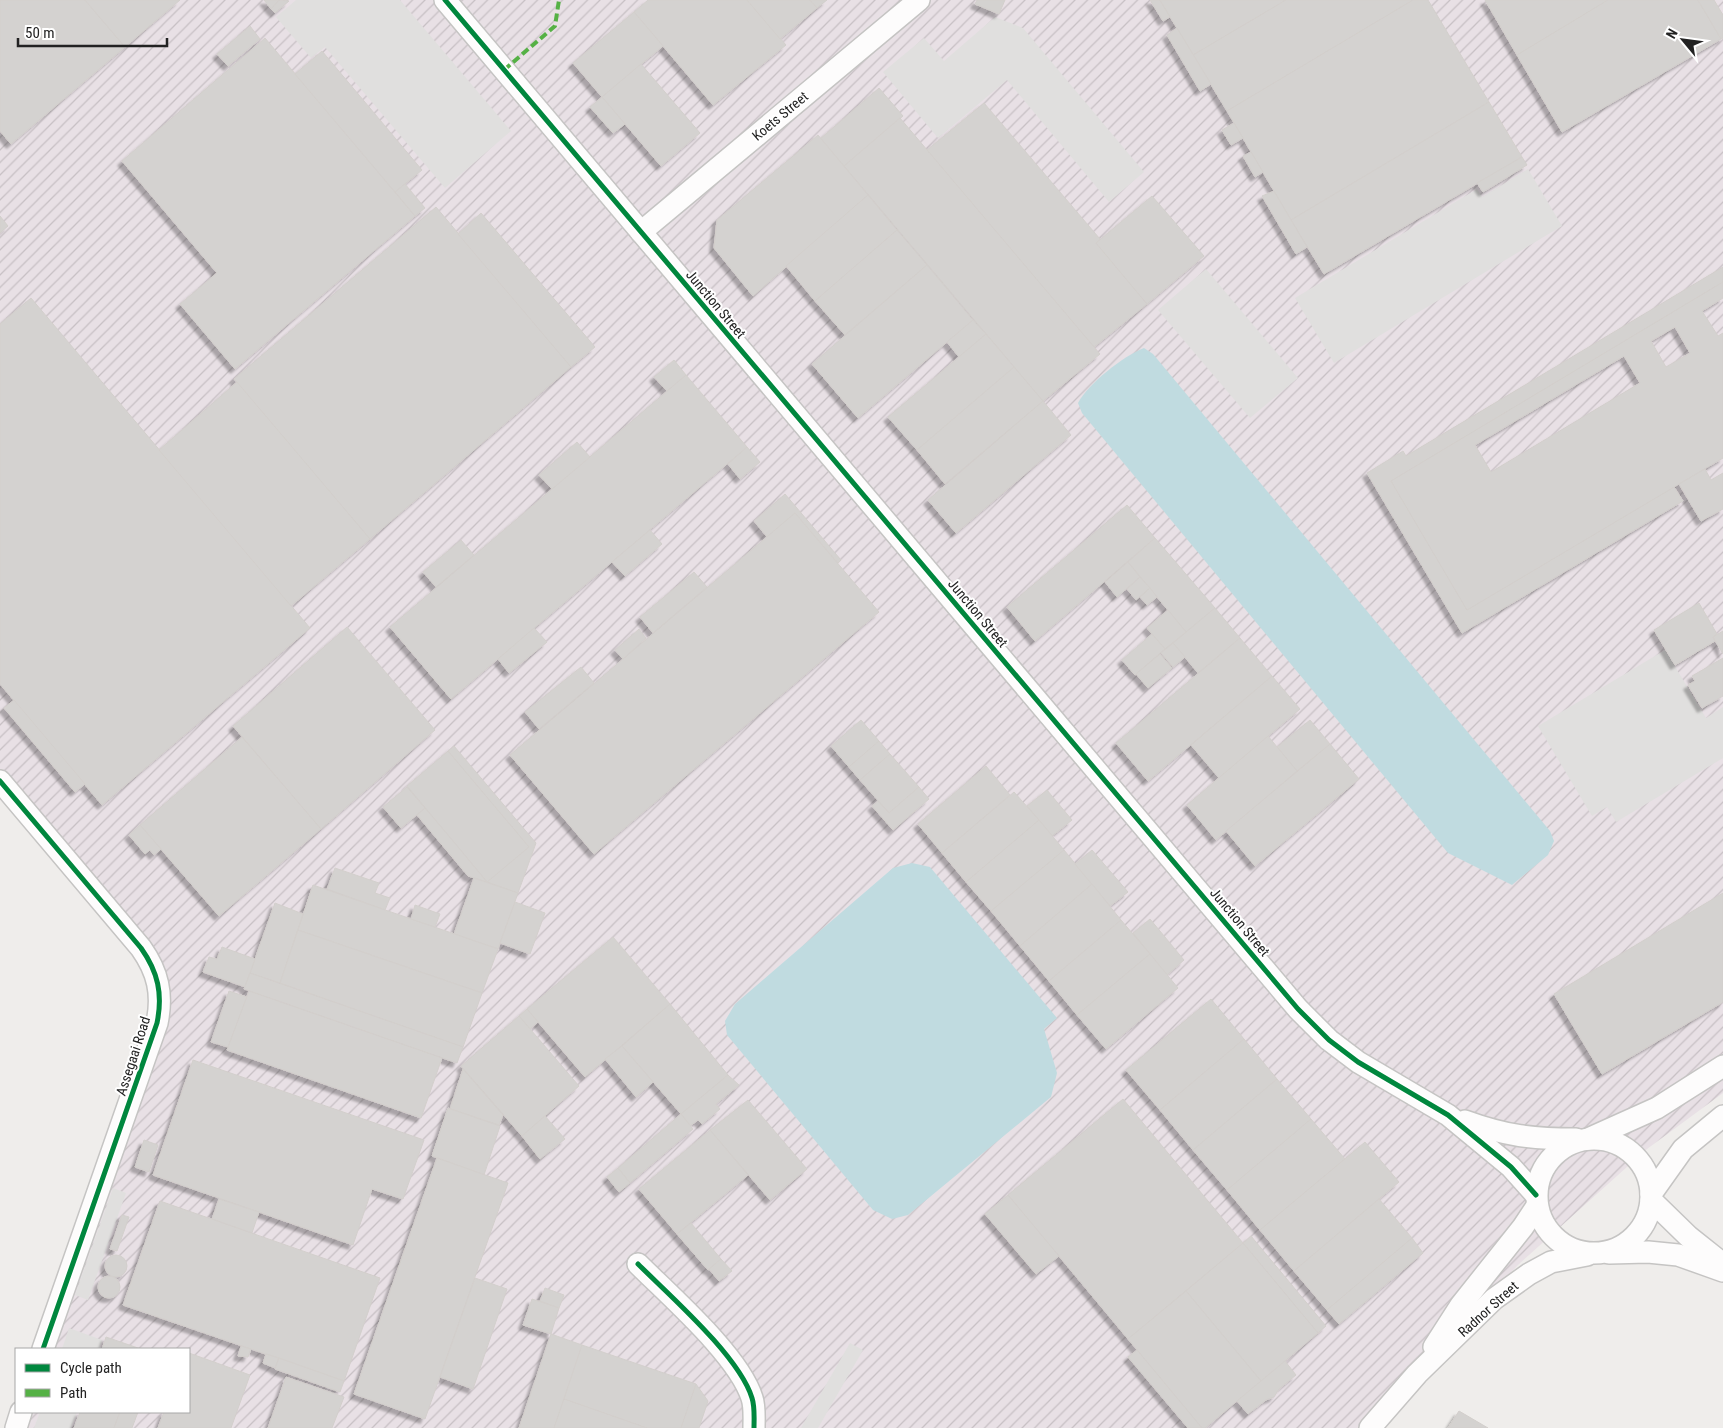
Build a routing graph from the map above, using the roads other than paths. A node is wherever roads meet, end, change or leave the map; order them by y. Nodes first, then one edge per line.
1 (445, 0) edge
2 (919, 0) edge
3 (641, 232) junction
4 (0, 781) edge
5 (1723, 1066) edge
6 (1448, 1115) junction
7 (1723, 1116) edge
8 (1585, 1139) junction
9 (1651, 1197) junction
10 (1536, 1200) junction
11 (1600, 1253) junction
12 (638, 1264) dead end
13 (1723, 1264) edge
14 (1723, 1271) edge
15 (43, 1348) edge
16 (1417, 1374) junction
17 (21, 1413) edge
18 (16, 1428) edge
19 (754, 1428) edge
20 (1370, 1428) edge

1 - 3 street, Junction Street
2 - 3 street, Koets Street
3 - 6 street, Junction Street
4 - 15 street, Assegaai Road
5 - 8 street
6 - 8 street, Junction Street
6 - 10 street, Junction Street
7 - 9 street
8 - 9 street
8 - 10 street
9 - 11 street
9 - 13 street
10 - 11 street
10 - 16 street, Radnor Street
11 - 14 street
11 - 16 street, Radnor Street
12 - 19 street
16 - 20 street, Radnor Street
17 - 18 street

